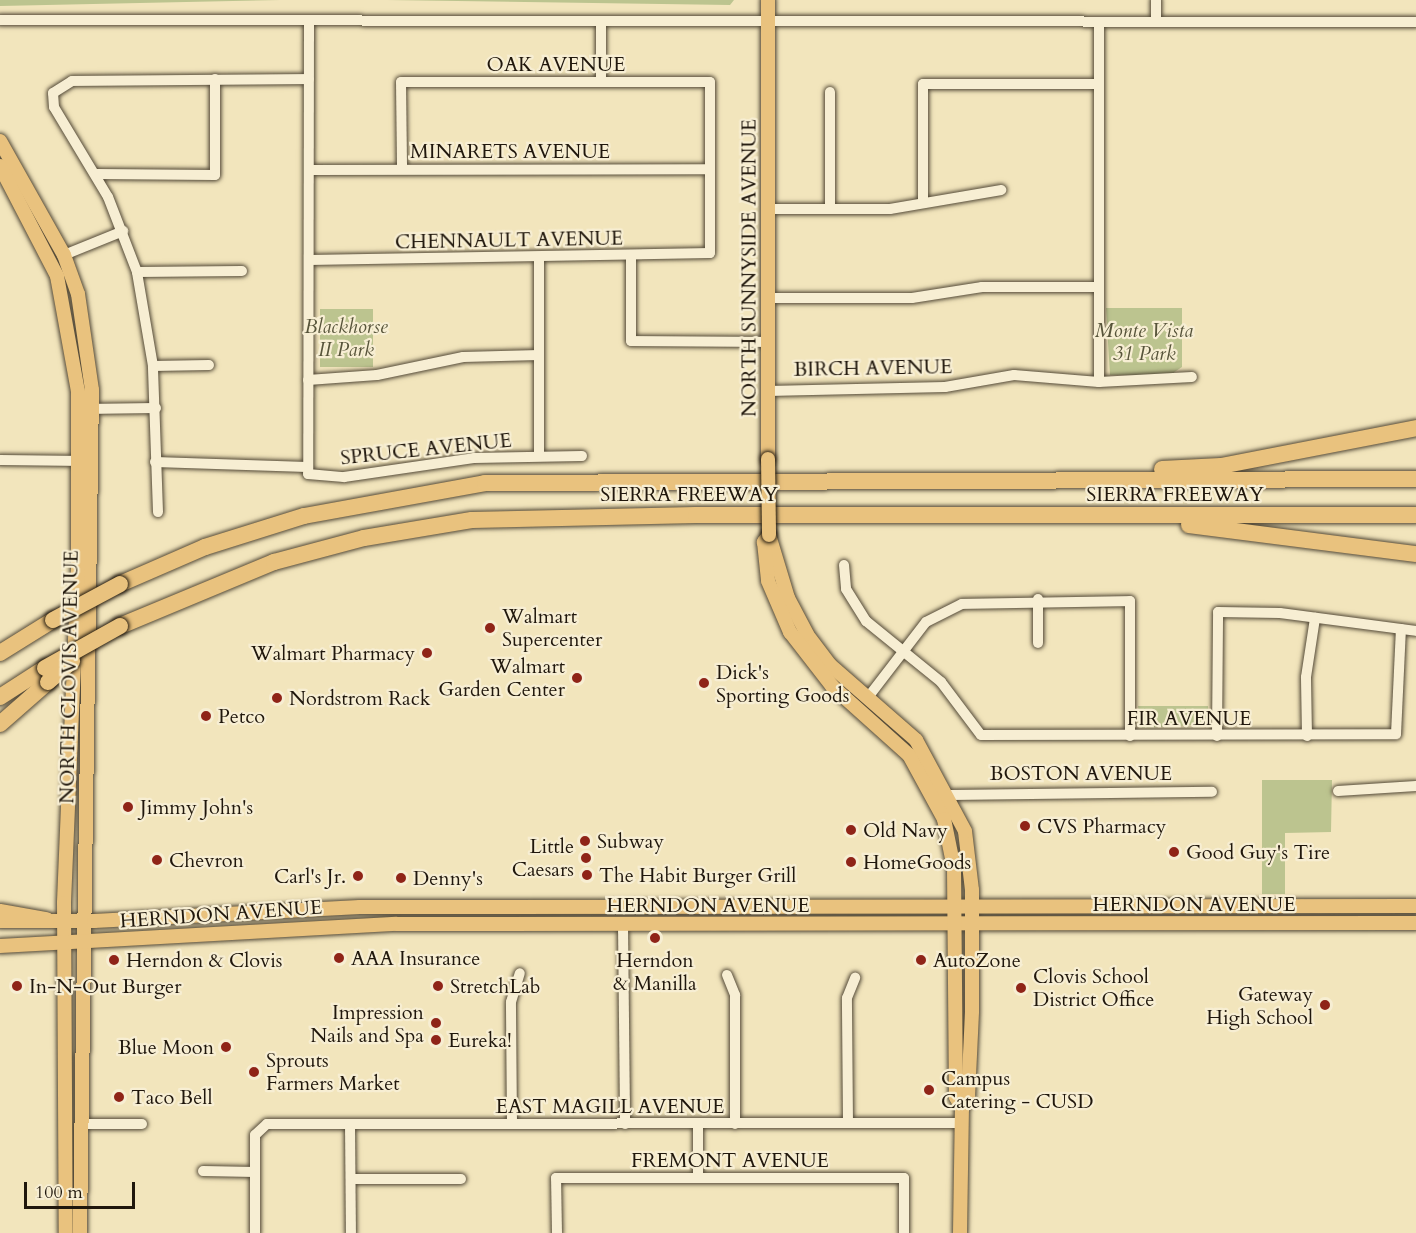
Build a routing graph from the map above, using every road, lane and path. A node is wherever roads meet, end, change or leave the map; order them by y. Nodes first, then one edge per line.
1 (768, 0) edge
2 (1156, 0) edge
3 (0, 20) edge
4 (1156, 22) junction
5 (1416, 22) edge
6 (769, 23) junction
7 (1099, 23) junction
8 (309, 24) junction
9 (602, 24) junction
10 (215, 79) junction
11 (309, 79) junction
12 (601, 82) junction
13 (1099, 84) junction
14 (830, 92) dead end
15 (0, 141) edge
16 (0, 166) edge
17 (402, 169) junction
18 (710, 169) junction
19 (309, 170) junction
20 (96, 174) junction
21 (1001, 190) dead end
22 (16, 191) junction
23 (923, 202) junction
24 (769, 209) junction
25 (830, 209) junction
26 (123, 231) junction
27 (64, 255) junction
28 (631, 255) junction
29 (309, 260) junction
30 (539, 260) junction
31 (242, 271) dead end
32 (137, 272) junction
33 (1099, 287) junction
34 (768, 298) junction
35 (768, 342) junction
36 (540, 355) junction
37 (209, 365) dead end
38 (153, 366) junction
39 (1192, 378) dead end
40 (308, 380) junction
41 (1099, 382) junction
42 (768, 391) junction
43 (156, 408) junction
44 (86, 409) junction
45 (1416, 428) edge
46 (539, 456) junction
47 (582, 456) dead end
48 (0, 460) edge
49 (85, 461) junction
50 (155, 462) junction
51 (308, 471) junction
52 (1416, 479) edge
53 (978, 480) junction
54 (158, 512) dead end
55 (1120, 516) junction
56 (1416, 516) edge
57 (769, 536) junction
58 (1416, 554) edge
59 (844, 565) dead end
60 (766, 571) junction
61 (1038, 599) junction
62 (1315, 618) junction
63 (52, 620) junction
64 (1401, 629) junction
65 (1416, 631) edge
66 (789, 632) junction
67 (1038, 643) dead end
68 (0, 644) edge
69 (73, 648) junction
70 (901, 652) junction
71 (0, 653) edge
72 (820, 653) junction
73 (47, 675) junction
74 (869, 696) junction
75 (0, 697) edge
76 (879, 723) junction
77 (0, 724) edge
78 (1130, 736) junction
79 (1217, 736) junction
80 (1307, 736) junction
81 (88, 740) junction
82 (69, 749) junction
83 (1416, 786) edge
84 (1338, 791) dead end
85 (1212, 792) dead end
86 (950, 795) junction
87 (86, 828) junction
88 (955, 905) junction
89 (972, 905) junction
90 (1337, 906) junction
91 (1416, 906) edge
92 (416, 907) junction
93 (628, 907) junction
94 (762, 908) junction
95 (312, 909) junction
96 (0, 912) edge
97 (46, 920) junction
98 (63, 920) junction
99 (0, 921) edge
100 (84, 921) junction
101 (1239, 922) junction
102 (1416, 923) edge
103 (484, 924) junction
104 (624, 924) junction
105 (955, 925) junction
106 (972, 925) junction
107 (310, 926) junction
108 (194, 935) junction
109 (83, 943) junction
110 (64, 945) junction
111 (0, 946) edge
112 (520, 973) dead end
113 (728, 975) dead end
114 (855, 978) dead end
115 (956, 1026) junction
116 (65, 1038) junction
117 (969, 1072) junction
118 (962, 1108) junction
119 (848, 1123) junction
120 (962, 1123) junction
121 (82, 1124) junction
122 (142, 1124) dead end
123 (350, 1124) junction
124 (512, 1124) junction
125 (625, 1124) junction
126 (735, 1124) junction
127 (698, 1125) junction
128 (203, 1171) dead end
129 (255, 1172) junction
130 (698, 1178) junction
131 (351, 1179) junction
132 (461, 1179) dead end
133 (66, 1233) edge
134 (80, 1233) edge
135 (255, 1233) edge
136 (351, 1233) edge
137 (557, 1233) edge
138 (904, 1233) edge
139 (960, 1233) edge

1 - 6 main road, NORTH SUNNYSIDE AVENUE
2 - 4 street
3 - 8 street
4 - 5 street
4 - 7 street
6 - 7 street
6 - 9 street
6 - 24 main road, NORTH SUNNYSIDE AVENUE
7 - 13 street
8 - 9 street
8 - 11 street
9 - 12 street
10 - 11 street
10 - 20 street
10 - 20 street
11 - 19 street
12 - 17 street, OAK AVENUE
12 - 18 street, OAK AVENUE
13 - 23 street
13 - 33 street
14 - 25 street
15 - 27 main road, NORTH CLOVIS AVENUE
16 - 22 main road, NORTH CLOVIS AVENUE
17 - 18 street, MINARETS AVENUE
17 - 19 street, MINARETS AVENUE
18 - 28 street, CHENNAULT AVENUE
19 - 29 street
20 - 26 street
21 - 23 street
22 - 27 main road
22 - 44 main road, NORTH CLOVIS AVENUE
23 - 25 street
24 - 25 street
24 - 34 main road, NORTH SUNNYSIDE AVENUE
26 - 27 street
26 - 32 street
27 - 44 main road, NORTH CLOVIS AVENUE
28 - 30 street, CHENNAULT AVENUE
28 - 35 street
29 - 30 street, CHENNAULT AVENUE
29 - 40 street
30 - 36 street
31 - 32 street
32 - 38 street
33 - 34 street
33 - 41 street
34 - 35 main road, NORTH SUNNYSIDE AVENUE
35 - 42 main road, NORTH SUNNYSIDE AVENUE
36 - 40 street
36 - 46 street
37 - 38 street
38 - 43 street
39 - 41 street, BIRCH AVENUE
40 - 51 street
41 - 42 street, BIRCH AVENUE
42 - 57 main road, NORTH SUNNYSIDE AVENUE, bridge
43 - 44 street
43 - 50 street
44 - 49 main road, NORTH CLOVIS AVENUE
45 - 53 highway
46 - 47 street, SPRUCE AVENUE
46 - 51 street, SPRUCE AVENUE
48 - 49 street
49 - 69 main road, NORTH CLOVIS AVENUE
49 - 81 main road, NORTH CLOVIS AVENUE
50 - 51 street, SPRUCE AVENUE
50 - 54 street
52 - 53 highway, SIERRA FREEWAY
53 - 63 highway, SIERRA FREEWAY, bridge
55 - 56 highway, SIERRA FREEWAY
55 - 58 highway
55 - 73 highway, SIERRA FREEWAY, bridge
57 - 60 main road, NORTH SUNNYSIDE AVENUE
57 - 72 main road, NORTH SUNNYSIDE AVENUE
59 - 70 street
60 - 66 main road, NORTH SUNNYSIDE AVENUE
60 - 72 main road
61 - 67 street
61 - 70 street
61 - 78 street
62 - 64 street
62 - 79 street
62 - 80 street
63 - 68 highway
63 - 71 highway, SIERRA FREEWAY
64 - 65 street
64 - 80 street, FIR AVENUE
66 - 74 main road
66 - 76 main road, NORTH SUNNYSIDE AVENUE
69 - 81 main road
69 - 82 main road, NORTH CLOVIS AVENUE
70 - 74 street
70 - 78 street, FIR AVENUE
72 - 74 main road, NORTH SUNNYSIDE AVENUE
73 - 75 highway, SIERRA FREEWAY
73 - 77 highway
74 - 86 main road, NORTH SUNNYSIDE AVENUE
76 - 86 main road
76 - 88 main road, NORTH SUNNYSIDE AVENUE
78 - 79 street, FIR AVENUE
79 - 80 street, FIR AVENUE
81 - 87 main road, NORTH CLOVIS AVENUE
82 - 87 main road
82 - 98 main road, NORTH CLOVIS AVENUE
83 - 84 street
85 - 86 street, BOSTON AVENUE
86 - 89 main road, NORTH SUNNYSIDE AVENUE
87 - 100 main road, NORTH CLOVIS AVENUE
88 - 89 main road, HERNDON AVENUE
88 - 94 main road, HERNDON AVENUE
88 - 105 main road, NORTH SUNNYSIDE AVENUE
89 - 90 main road, HERNDON AVENUE
89 - 106 main road, NORTH SUNNYSIDE AVENUE
90 - 91 main road, HERNDON AVENUE
90 - 101 main road
92 - 93 main road, HERNDON AVENUE
92 - 95 main road, HERNDON AVENUE
92 - 107 main road
93 - 94 main road, HERNDON AVENUE
93 - 103 main road
94 - 104 main road
95 - 100 main road, HERNDON AVENUE
95 - 108 main road
96 - 97 highway
97 - 98 main road, HERNDON AVENUE
97 - 99 main road, HERNDON AVENUE
98 - 100 main road, HERNDON AVENUE
98 - 110 main road, NORTH CLOVIS AVENUE
100 - 109 main road, NORTH CLOVIS AVENUE
101 - 102 main road, HERNDON AVENUE
101 - 106 main road, HERNDON AVENUE
103 - 104 main road, HERNDON AVENUE
103 - 107 main road, HERNDON AVENUE
104 - 105 main road, HERNDON AVENUE
104 - 125 street
105 - 106 main road, HERNDON AVENUE
105 - 115 main road, NORTH SUNNYSIDE AVENUE
106 - 117 main road, NORTH SUNNYSIDE AVENUE
107 - 108 main road, HERNDON AVENUE
108 - 109 main road, HERNDON AVENUE
109 - 110 main road, HERNDON AVENUE
109 - 121 main road, NORTH CLOVIS AVENUE
110 - 111 main road, HERNDON AVENUE
110 - 116 main road, NORTH CLOVIS AVENUE
112 - 124 street
113 - 126 street
114 - 119 street
115 - 117 main road
115 - 118 main road, NORTH SUNNYSIDE AVENUE
116 - 121 main road
116 - 133 main road, NORTH CLOVIS AVENUE
117 - 118 main road, NORTH SUNNYSIDE AVENUE
118 - 120 main road, NORTH SUNNYSIDE AVENUE
119 - 120 street, EAST MAGILL AVENUE
119 - 126 street, EAST MAGILL AVENUE
120 - 139 main road, NORTH SUNNYSIDE AVENUE
121 - 122 street
121 - 134 main road, NORTH CLOVIS AVENUE
123 - 124 street, EAST MAGILL AVENUE
123 - 129 street, EAST MAGILL AVENUE
123 - 131 street
124 - 125 street, EAST MAGILL AVENUE
125 - 127 street, EAST MAGILL AVENUE
126 - 127 street, EAST MAGILL AVENUE
127 - 130 street
128 - 129 street
129 - 135 street
130 - 137 street, FREMONT AVENUE
130 - 138 street, FREMONT AVENUE
131 - 132 street
131 - 136 street

